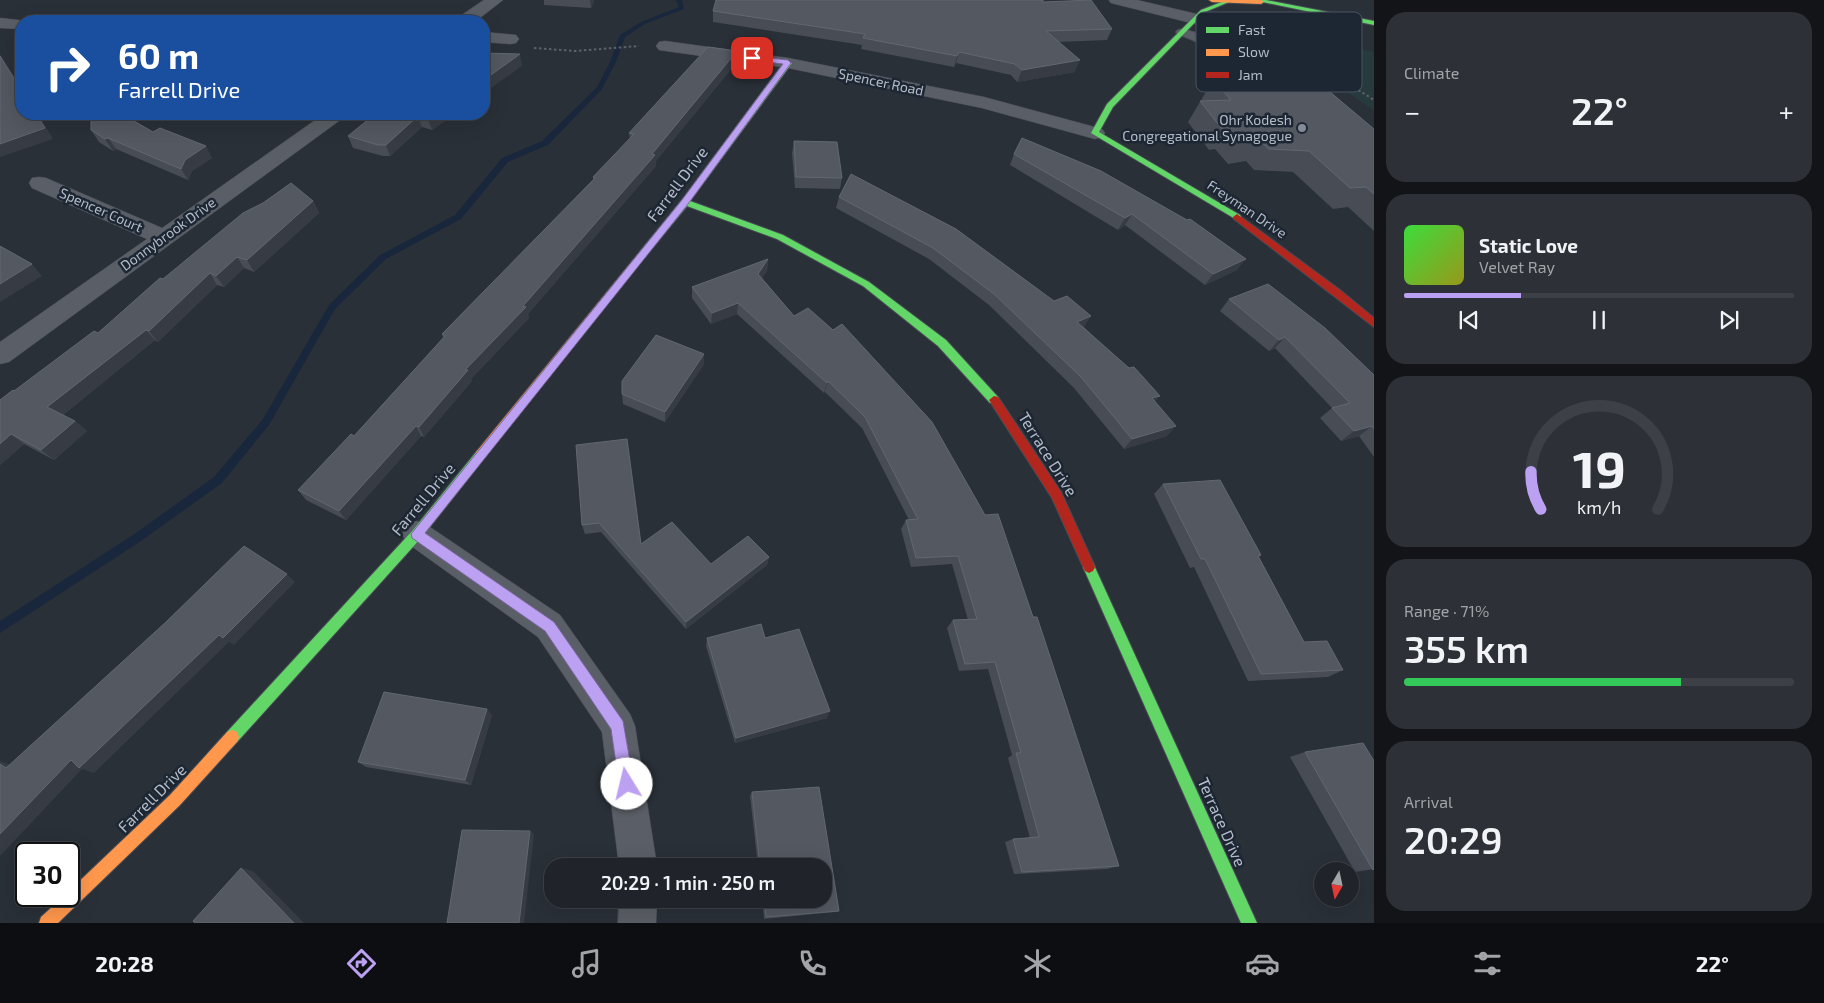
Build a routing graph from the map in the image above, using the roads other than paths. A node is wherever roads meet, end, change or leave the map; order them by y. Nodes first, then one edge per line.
1 (495, 0) edge
2 (1117, 0) edge
3 (1221, 1) edge
4 (1258, 1) edge
5 (1204, 12) edge
6 (1316, 12) edge
7 (1196, 14) edge
8 (474, 15) edge
9 (1196, 18) edge
10 (0, 23) edge
11 (15, 24) edge
12 (1182, 32) junction
13 (490, 37) edge
14 (1196, 37) edge
15 (510, 39) road end
16 (665, 46) dead end
17 (788, 63) junction
18 (328, 120) edge
19 (1095, 134) junction
20 (39, 183) dead end
21 (685, 202) junction
22 (163, 237) junction
23 (1374, 324) edge
24 (0, 355) edge
25 (417, 534) junction
26 (637, 858) edge
27 (638, 908) edge
28 (47, 923) edge
29 (637, 923) edge
30 (1249, 923) edge

1 - 8 street
2 - 7 street
3 - 4 street
3 - 5 street
4 - 6 street
9 - 12 street
10 - 11 street
12 - 14 lane
12 - 19 street
13 - 15 street
16 - 17 street, Spencer Road
17 - 19 street, Spencer Road
17 - 21 street, Farrell Drive
18 - 22 street, Donnybrook Drive
19 - 23 street, Freyman Drive
20 - 22 street, Spencer Court
21 - 25 street, Farrell Drive
21 - 30 street, Terrace Drive
22 - 24 street, Donnybrook Drive
25 - 26 street
25 - 28 street, Farrell Drive
27 - 29 street

